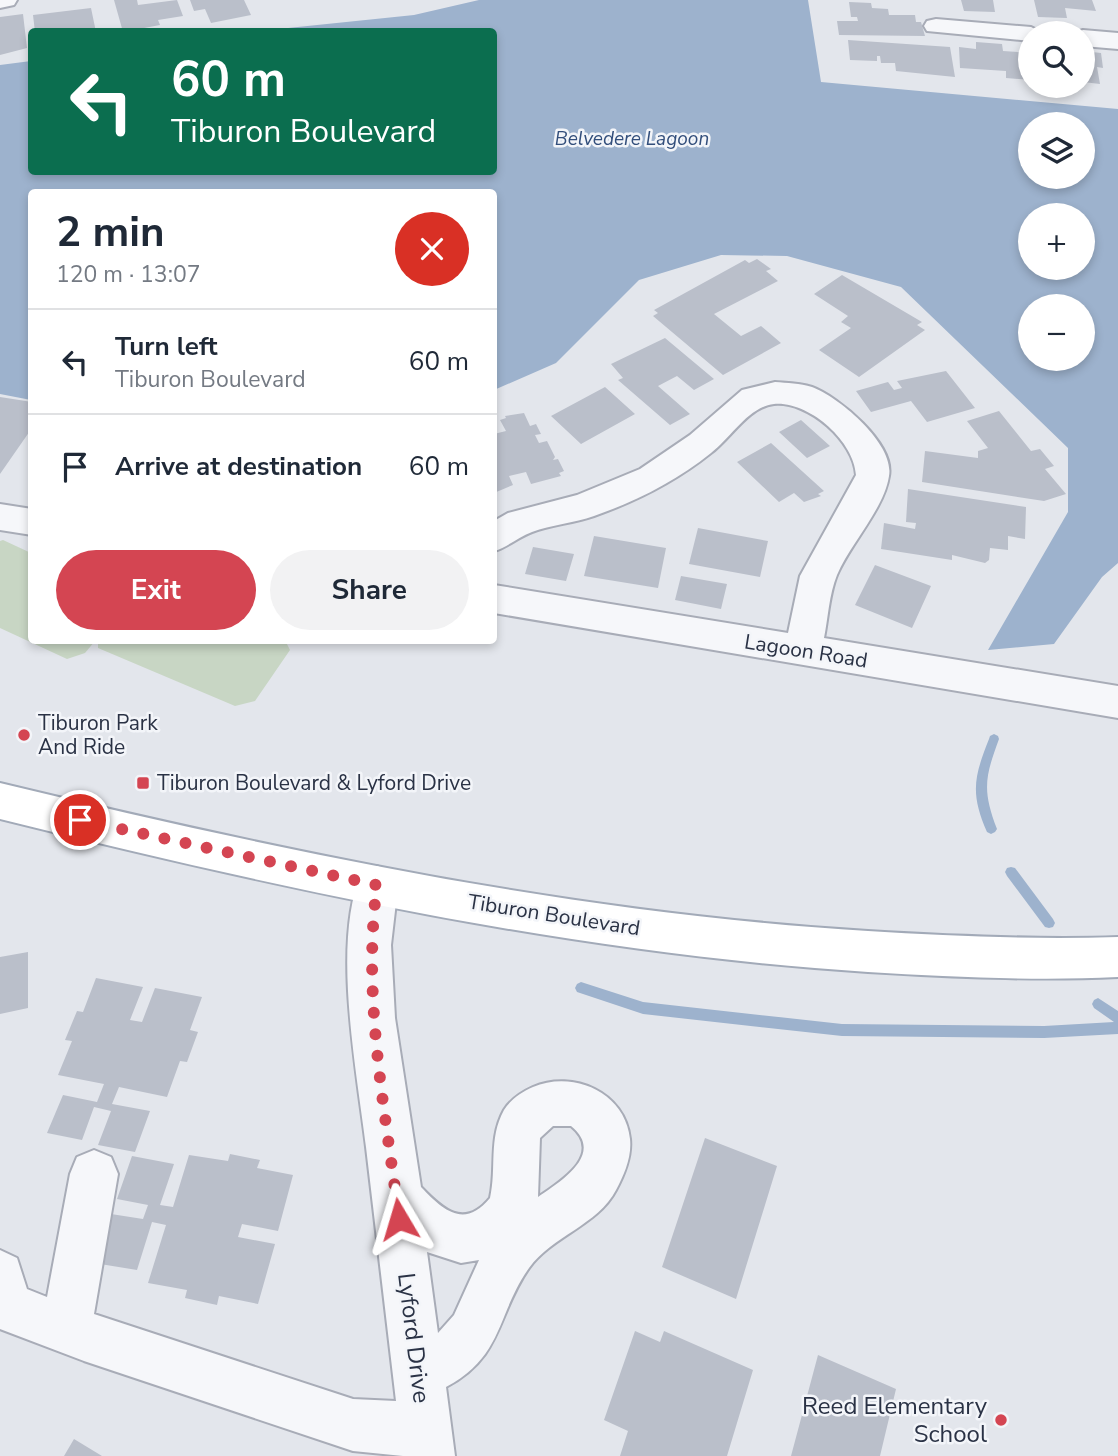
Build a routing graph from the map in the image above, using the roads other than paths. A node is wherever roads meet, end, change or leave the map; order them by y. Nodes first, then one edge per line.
1 (5, 0) edge
2 (0, 1) edge
3 (936, 26) dead end
4 (1018, 33) edge
5 (1095, 39) edge
6 (1118, 41) edge
7 (0, 517) edge
8 (28, 521) edge
9 (497, 536) edge
10 (497, 600) edge
11 (803, 651) junction
12 (1118, 702) edge
13 (0, 801) edge
14 (377, 885) junction
15 (1118, 957) edge
16 (94, 1174) dead end
17 (396, 1193) junction
18 (0, 1275) edge
19 (66, 1329) junction
20 (419, 1374) junction
21 (427, 1443) edge

1 - 2 street
3 - 4 street
5 - 6 street
7 - 8 street
9 - 11 street
10 - 11 street, Lagoon Road
11 - 12 street, Lagoon Road
13 - 14 main road, Tiburon Boulevard
14 - 15 main road, Tiburon Boulevard
14 - 17 street, Lyford Drive
16 - 19 street
17 - 20 street, Lyford Drive
17 - 20 street
18 - 19 street
19 - 21 street
20 - 21 street, Lyford Drive

